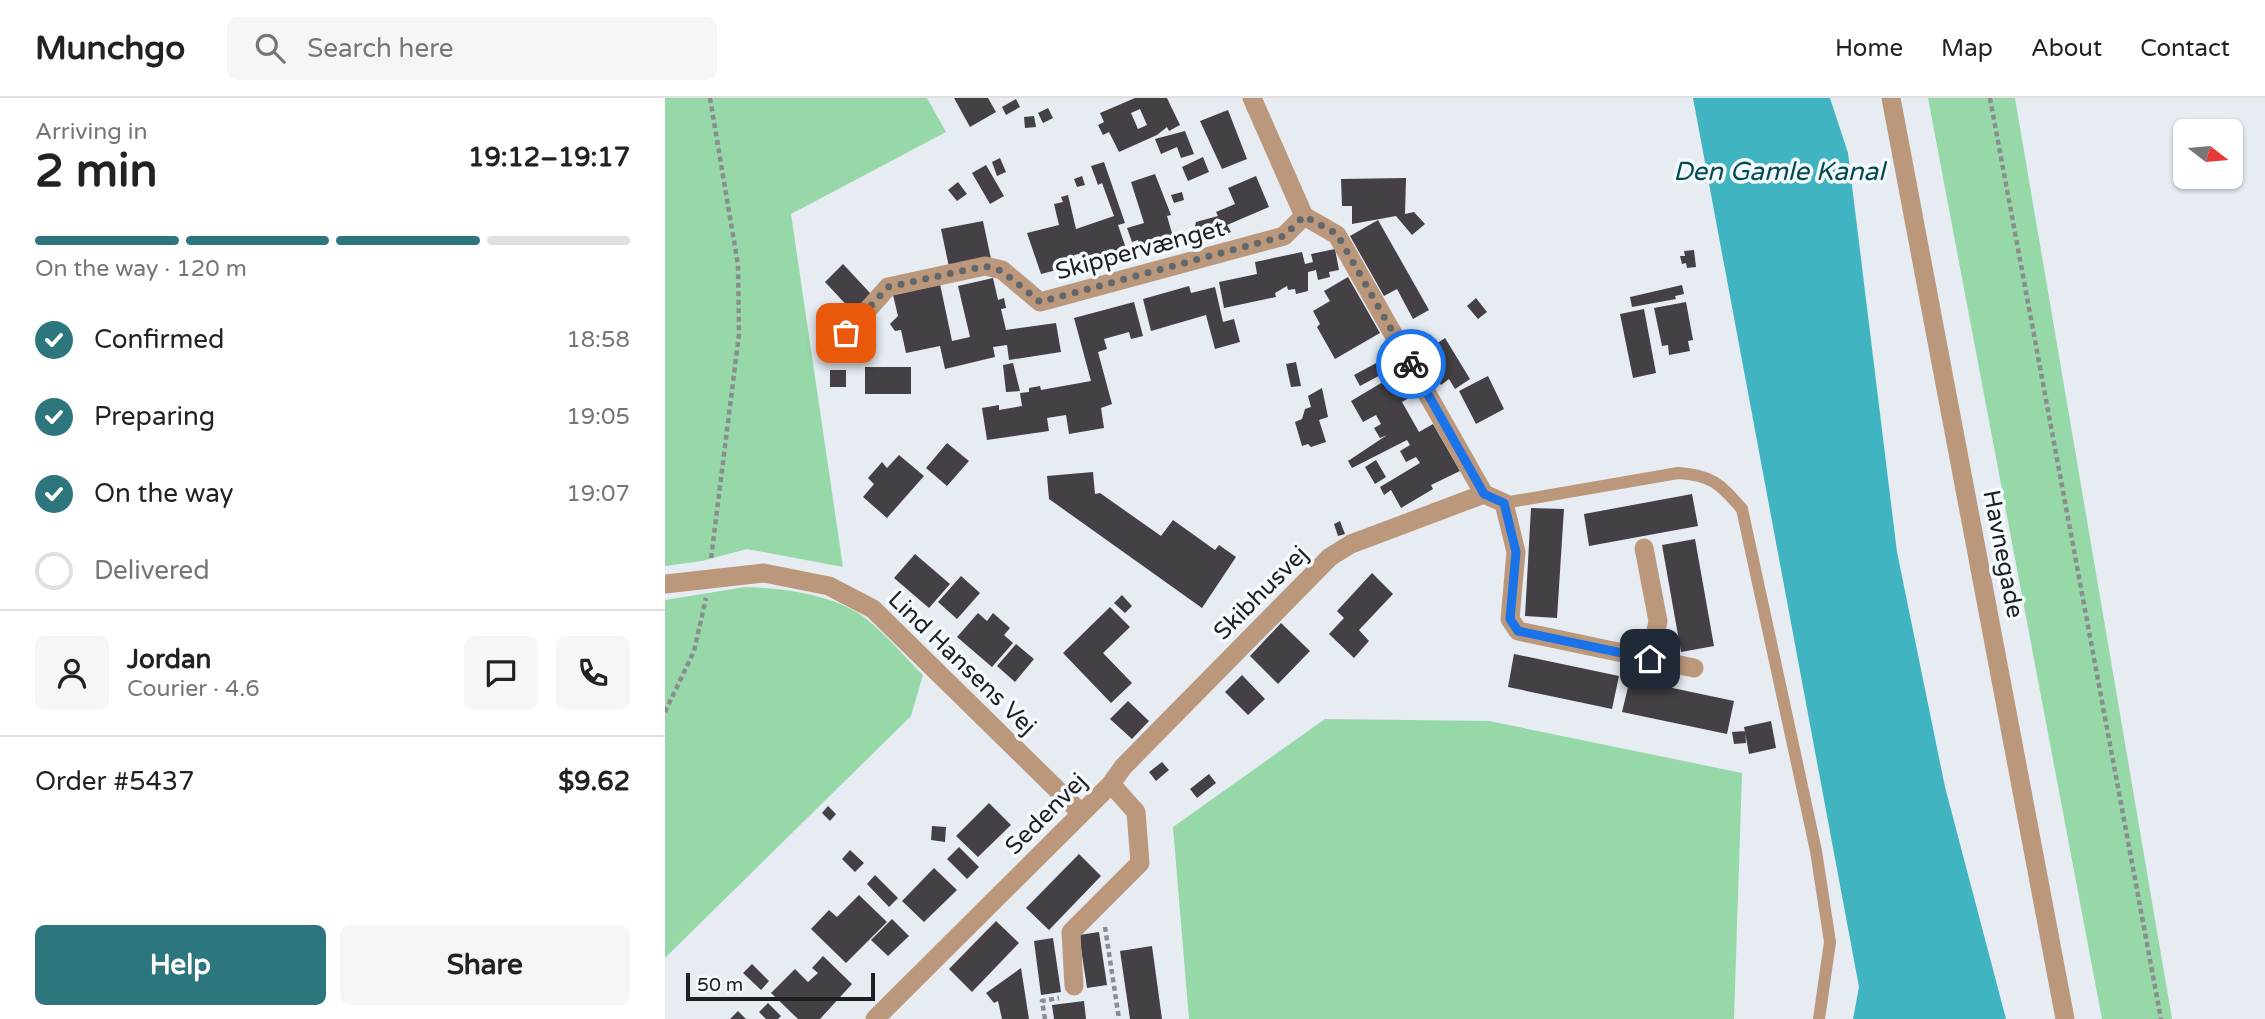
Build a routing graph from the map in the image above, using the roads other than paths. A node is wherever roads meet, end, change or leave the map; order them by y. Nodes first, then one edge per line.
1 (1252, 98) edge
2 (1891, 98) edge
3 (1304, 216) junction
4 (846, 333) dead end
5 (1484, 494) junction
6 (1504, 503) junction
7 (1644, 548) dead end
8 (665, 584) edge
9 (1650, 659) junction
10 (1694, 668) dead end
11 (1111, 784) junction
12 (1081, 813) junction
13 (1074, 986) dead end
14 (875, 1019) edge
15 (1819, 1019) edge
16 (2065, 1019) edge

1 - 3 street
2 - 16 street, Havnegade
3 - 4 street, Skippervænget
3 - 5 street
5 - 6 street
5 - 11 street, Skibhusvej
6 - 9 street
6 - 15 lane
7 - 9 street
8 - 12 street, Lind Hansens Vej
9 - 10 street
11 - 12 street, Sedenvej
11 - 13 street, Sedenvej
12 - 14 street, Sedenvej

